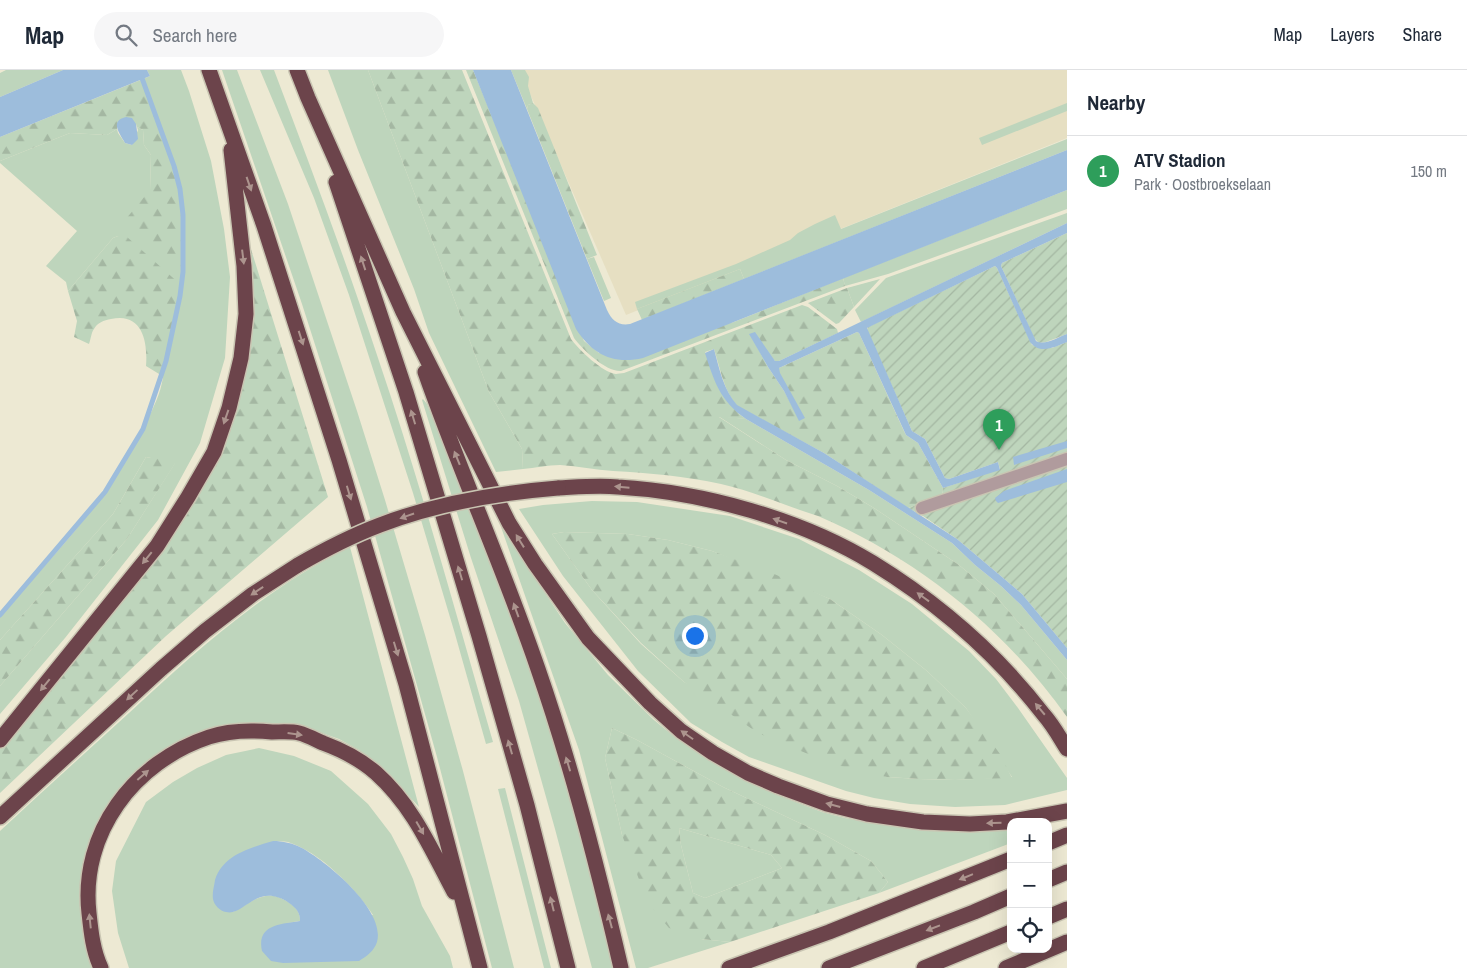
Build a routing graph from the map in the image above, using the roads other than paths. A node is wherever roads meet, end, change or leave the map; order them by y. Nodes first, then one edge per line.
1 (208, 70) edge
2 (297, 70) edge
3 (308, 98) junction
4 (227, 122) junction
5 (403, 312) junction
6 (1067, 459) edge
7 (922, 508) dead end
8 (0, 740) edge
9 (1067, 749) edge
10 (1067, 811) edge
11 (0, 817) edge
12 (1067, 834) edge
13 (1052, 841) edge
14 (1007, 861) edge
15 (1067, 872) edge
16 (1052, 878) edge
17 (1007, 898) edge
18 (1067, 909) edge
19 (467, 915) junction
20 (1052, 915) edge
21 (1007, 934) edge
22 (1067, 942) edge
23 (101, 968) edge
24 (480, 968) edge
25 (568, 968) edge
26 (621, 968) edge
27 (729, 968) edge
28 (829, 968) edge
29 (924, 968) edge
30 (1006, 968) edge

1 - 4 highway
2 - 3 highway
3 - 5 highway
25 -> 3 highway
4 -> 8 highway
4 -> 19 highway
10 -> 5 highway
26 -> 5 highway
6 - 7 street
9 -> 11 highway, bridge
12 - 13 highway
14 -> 27 highway
15 - 16 highway
17 -> 28 highway
18 - 20 highway
23 -> 19 highway
19 - 24 highway
21 - 29 highway
22 - 30 highway

